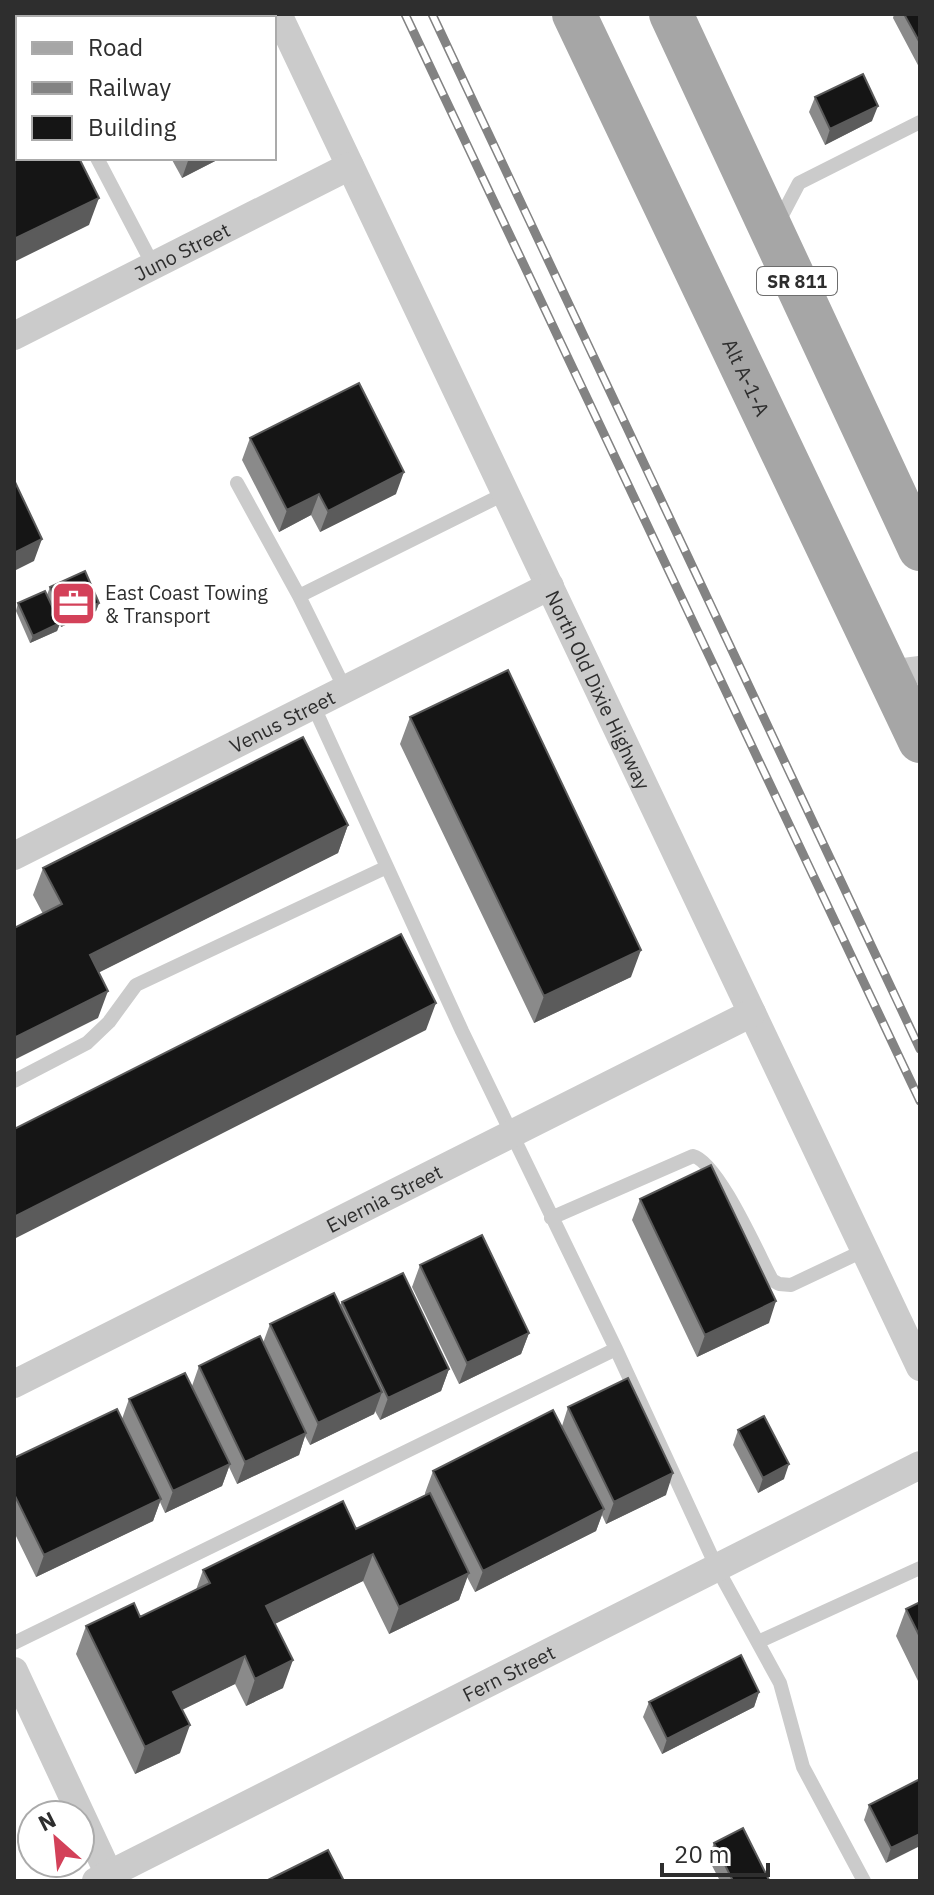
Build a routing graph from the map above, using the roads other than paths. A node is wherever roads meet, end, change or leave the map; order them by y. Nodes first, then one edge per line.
1 (278, 14) edge
2 (574, 14) edge
3 (671, 14) edge
4 (920, 122) edge
5 (98, 160) edge
6 (350, 166) junction
7 (774, 231) junction
8 (153, 265) junction
9 (14, 336) edge
10 (237, 483) dead end
11 (506, 493) junction
12 (920, 549) edge
13 (550, 586) junction
14 (299, 596) junction
15 (904, 672) edge
16 (345, 689) junction
17 (313, 705) junction
18 (920, 741) edge
19 (14, 856) edge
20 (387, 867) junction
21 (752, 1013) junction
22 (14, 1081) edge
23 (511, 1134) junction
24 (551, 1218) junction
25 (865, 1250) junction
26 (616, 1349) junction
27 (920, 1367) edge
28 (14, 1384) edge
29 (920, 1465) edge
30 (717, 1568) junction
31 (920, 1568) edge
32 (758, 1642) junction
33 (14, 1643) edge
34 (14, 1671) edge
35 (105, 1879) edge
36 (864, 1881) edge

1 - 6 street, North Old Dixie Highway
2 - 15 main road, Alt A-1-A
3 - 7 main road, SR 811
4 - 7 lane
5 - 8 lane
6 - 8 street, Juno Street
6 - 11 street, North Old Dixie Highway
7 - 12 main road, SR 811
8 - 9 street, Juno Street
10 - 14 lane
11 - 13 street, North Old Dixie Highway
11 - 14 lane
13 - 16 street, Venus Street
13 - 21 street, North Old Dixie Highway
14 - 16 lane
15 - 18 main road, Alt A-1-A
16 - 17 street, Venus Street
17 - 19 street, Venus Street
17 - 20 lane
20 - 22 lane
20 - 23 lane
21 - 23 street, Evernia Street
21 - 25 street, North Old Dixie Highway
23 - 24 lane
23 - 28 street, Evernia Street
24 - 25 lane
24 - 26 lane
25 - 27 street, North Old Dixie Highway
26 - 30 lane
26 - 33 lane
29 - 30 street, Fern Street
30 - 32 lane
30 - 35 street, Fern Street
31 - 32 lane
32 - 36 lane
34 - 35 street

